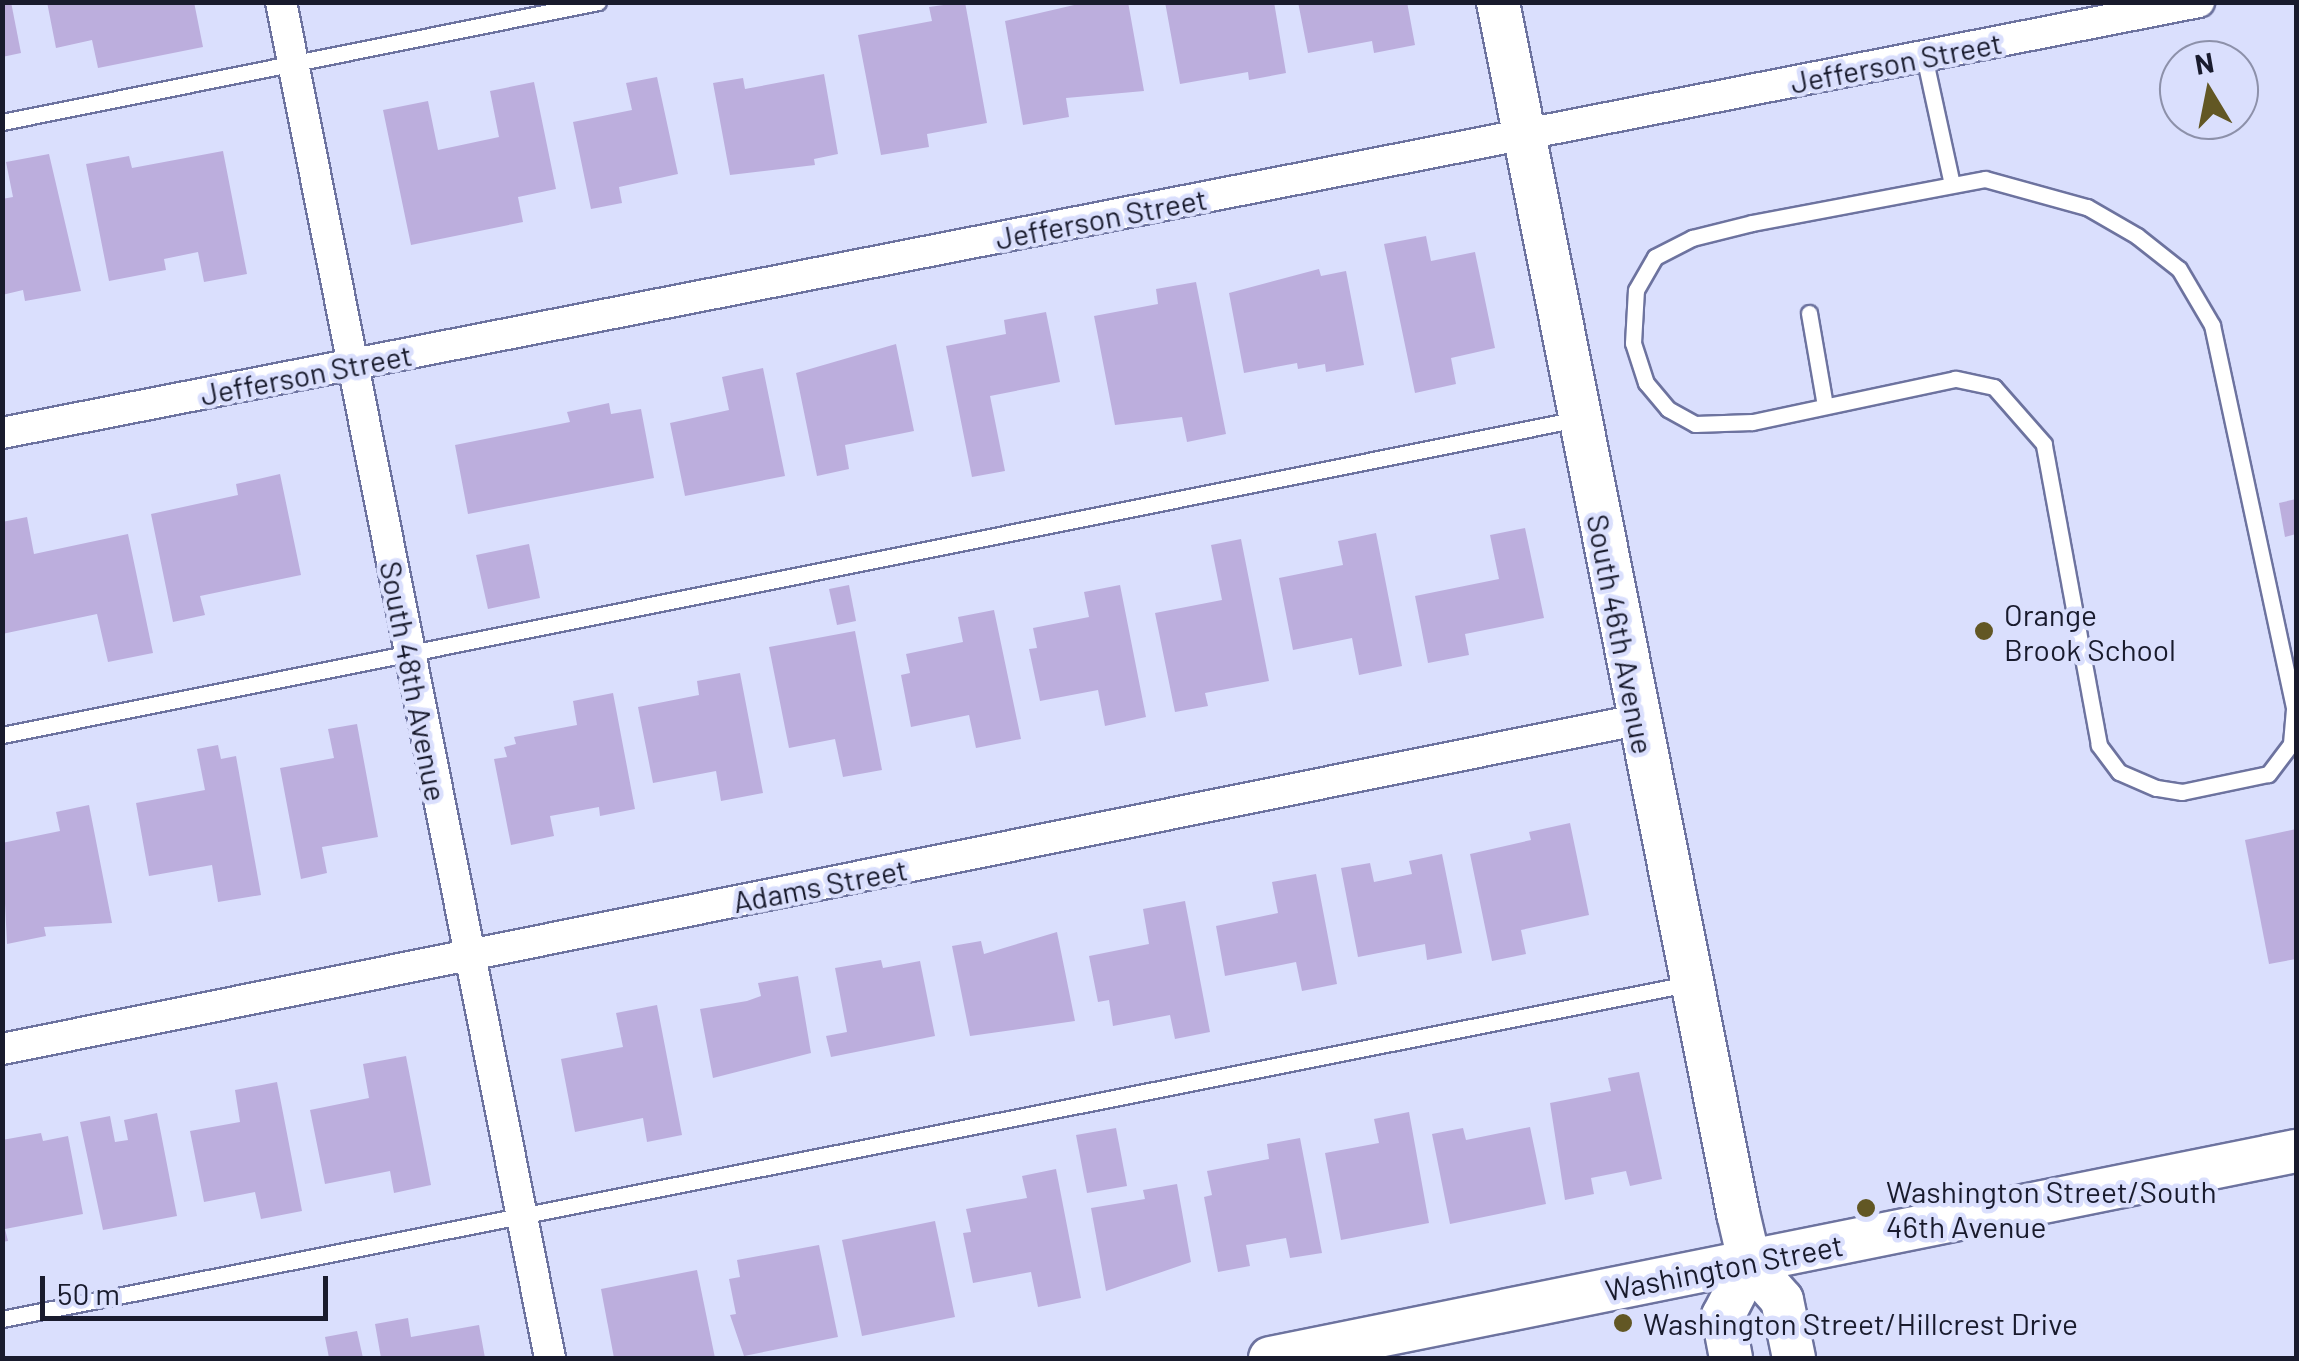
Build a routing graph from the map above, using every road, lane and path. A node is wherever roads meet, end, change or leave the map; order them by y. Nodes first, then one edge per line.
1 (280, 2) edge
2 (598, 2) edge
3 (1498, 2) edge
4 (2199, 2) edge
5 (1924, 56) junction
6 (292, 64) junction
7 (2, 122) edge
8 (1524, 135) junction
9 (1952, 184) junction
10 (1809, 314) dead end
11 (351, 365) junction
12 (1824, 406) junction
13 (1579, 418) junction
14 (2, 433) edge
15 (409, 655) junction
16 (1638, 720) junction
17 (2, 735) edge
18 (469, 956) junction
19 (1692, 984) junction
20 (2, 1050) edge
21 (2296, 1151) edge
22 (521, 1216) junction
23 (1750, 1264) junction
24 (2, 1320) edge
25 (550, 1358) edge
26 (1270, 1358) edge
27 (1731, 1358) edge
28 (1794, 1358) edge

1 - 6 street, South 48th Avenue
2 - 6 lane
3 - 8 street, South 46th Avenue
4 - 5 street, Jefferson Street
5 - 8 street, Jefferson Street
5 - 9 lane
6 - 7 lane
6 - 11 street, South 48th Avenue
8 - 11 street, Jefferson Street
8 - 13 street, South 46th Avenue
9 - 12 lane
9 - 12 lane
10 - 12 lane
11 - 14 street, Jefferson Street
11 - 15 street, South 48th Avenue
13 - 15 lane
13 - 16 street, South 46th Avenue
15 - 17 lane
15 - 18 street, South 48th Avenue
16 - 18 street, Adams Street
16 - 19 street, South 46th Avenue
18 - 20 street, Adams Street
18 - 22 street, South 48th Avenue
19 - 22 lane
19 - 23 street, South 46th Avenue
21 - 23 street, Washington Street
22 - 24 lane
22 - 25 street, South 48th Avenue
23 - 26 street, Washington Street
23 - 27 street
23 - 28 street, South 46th Avenue

